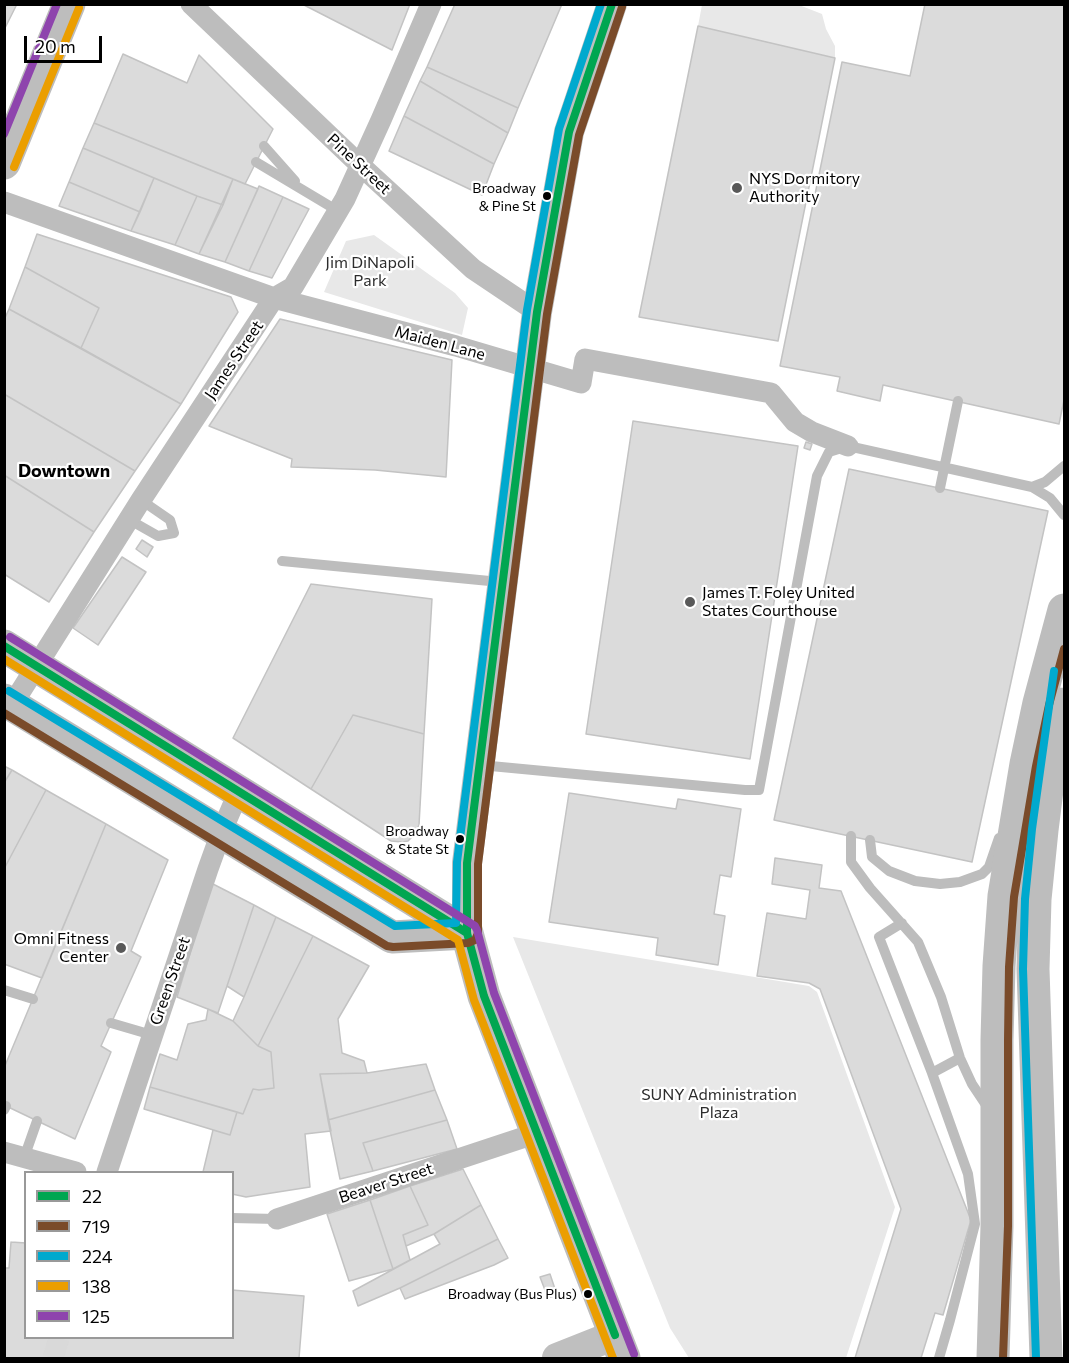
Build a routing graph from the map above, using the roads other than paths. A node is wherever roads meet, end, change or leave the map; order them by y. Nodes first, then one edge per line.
1 (69, 4) edge
2 (191, 4) edge
3 (431, 4) edge
4 (612, 4) edge
5 (264, 146) dead end
6 (256, 162) dead end
7 (4, 163) edge
8 (360, 165) junction
9 (301, 188) junction
10 (4, 202) edge
11 (338, 211) junction
12 (274, 298) junction
13 (537, 312) junction
14 (530, 368) junction
15 (958, 401) dead end
16 (848, 447) junction
17 (1065, 466) edge
18 (944, 468) junction
19 (1032, 487) junction
20 (940, 488) dead end
21 (141, 500) junction
22 (1065, 515) edge
23 (129, 519) junction
24 (282, 561) dead end
25 (503, 582) junction
26 (1065, 610) edge
27 (4, 646) edge
28 (36, 666) junction
29 (1065, 672) edge
30 (8, 702) edge
31 (480, 765) junction
32 (1026, 765) junction
33 (239, 791) junction
34 (1006, 820) dead end
35 (1002, 832) dead end
36 (221, 833) junction
37 (851, 836) dead end
38 (870, 840) dead end
39 (902, 923) junction
40 (466, 933) junction
41 (4, 990) edge
42 (33, 999) dead end
43 (111, 1023) dead end
44 (152, 1035) junction
45 (960, 1058) junction
46 (932, 1073) junction
47 (37, 1121) dead end
48 (997, 1121) junction
49 (537, 1132) junction
50 (14, 1155) edge
51 (69, 1171) edge
52 (108, 1171) edge
53 (234, 1218) edge
54 (278, 1219) joint
55 (619, 1347) edge
56 (557, 1359) edge
57 (939, 1359) edge
58 (993, 1359) edge
59 (1046, 1359) edge

1 - 7 main road
2 - 8 street, Pine Street
3 - 8 street, James Street
4 - 13 street
5 - 9 lane
6 - 9 lane
8 - 11 street, James Street
8 - 13 street, Pine Street
9 - 11 lane
10 - 12 street, Maiden Lane
11 - 12 street, James Street
12 - 14 street, Maiden Lane
12 - 21 street, James Street
13 - 14 street
14 - 16 street, Maiden Lane
14 - 25 street
15 - 18 lane
16 - 18 lane
16 - 31 lane
17 - 19 lane
18 - 19 lane
18 - 20 lane
19 - 22 lane
21 - 23 street, James Street
21 - 23 lane
23 - 28 street, James Street
24 - 25 lane
25 - 31 street
26 - 32 main road
27 - 28 main road
28 - 30 street, James Street
28 - 33 main road
29 - 59 main road
30 - 36 main road
31 - 40 street
32 - 34 lane
32 - 48 main road
33 - 36 street, Green Street
33 - 40 main road
35 - 38 lane
36 - 40 main road
36 - 44 street, Green Street
37 - 39 lane
39 - 45 lane
39 - 46 lane
40 - 49 main road
41 - 42 lane
43 - 44 lane
44 - 52 street, Green Street
45 - 46 lane
45 - 48 lane
46 - 57 lane
47 - 50 lane
48 - 58 main road
49 - 54 street, Beaver Street
49 - 55 main road
50 - 51 street
53 - 54 lane, Beaver Street
55 - 56 street

